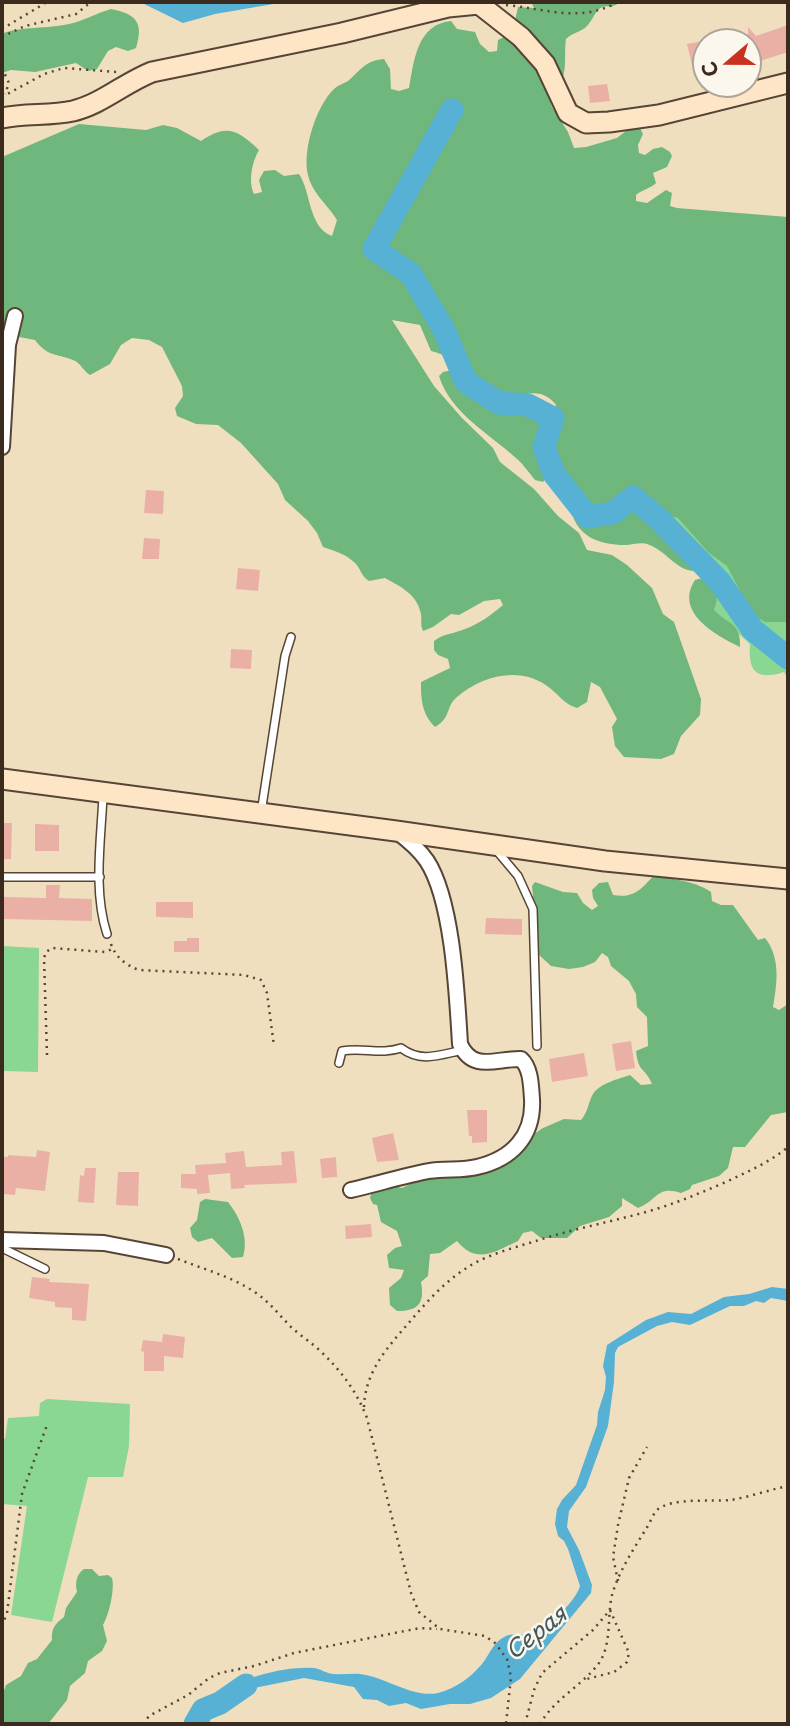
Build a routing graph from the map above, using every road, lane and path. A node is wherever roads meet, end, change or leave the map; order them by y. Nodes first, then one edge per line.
1 (47, 2) edge
2 (90, 2) edge
3 (618, 2) edge
4 (480, 3) edge
5 (2, 29) edge
6 (2, 37) edge
7 (2, 68) edge
8 (152, 72) junction
9 (788, 83) edge
10 (4, 96) edge
11 (2, 118) edge
12 (15, 316) dead end
13 (2, 447) edge
14 (291, 637) dead end
15 (2, 779) edge
16 (103, 793) junction
17 (261, 813) junction
18 (397, 831) junction
19 (493, 846) junction
20 (2, 877) edge
21 (100, 877) junction
22 (788, 879) edge
23 (107, 934) joint
24 (113, 949) junction
25 (274, 1046) dead end
26 (537, 1046) dead end
27 (463, 1050) junction
28 (47, 1055) dead end
29 (339, 1063) dead end
30 (788, 1147) edge
31 (351, 1190) dead end
32 (2, 1240) edge
33 (2, 1248) edge
34 (166, 1255) joint
35 (45, 1269) dead end
36 (364, 1411) junction
37 (47, 1425) dead end
38 (647, 1447) dead end
39 (788, 1485) edge
40 (618, 1581) junction
41 (610, 1610) junction
42 (2, 1626) edge
43 (440, 1629) junction
44 (580, 1681) junction
45 (143, 1724) edge
46 (506, 1724) edge
47 (524, 1724) edge
48 (540, 1724) edge

1 - 5 path
2 - 6 path
3 - 4 path
4 - 8 street
4 - 9 street
7 - 10 path
8 - 10 path
8 - 11 street
12 - 13 street
14 - 17 lane
15 - 16 street
16 - 17 street
16 - 21 lane
17 - 18 street
18 - 19 street
18 - 27 street
19 - 22 street
19 - 26 lane
20 - 21 lane
21 - 23 lane
23 - 24 path
24 - 25 path
24 - 28 path
27 - 29 lane
27 - 31 street
30 - 36 path
32 - 34 street
33 - 35 lane
34 - 36 path
36 - 43 path
37 - 42 path
38 - 40 path
39 - 40 path
40 - 41 path
41 - 44 path
41 - 44 path
41 - 47 path
43 - 45 path
43 - 46 path
44 - 48 path

